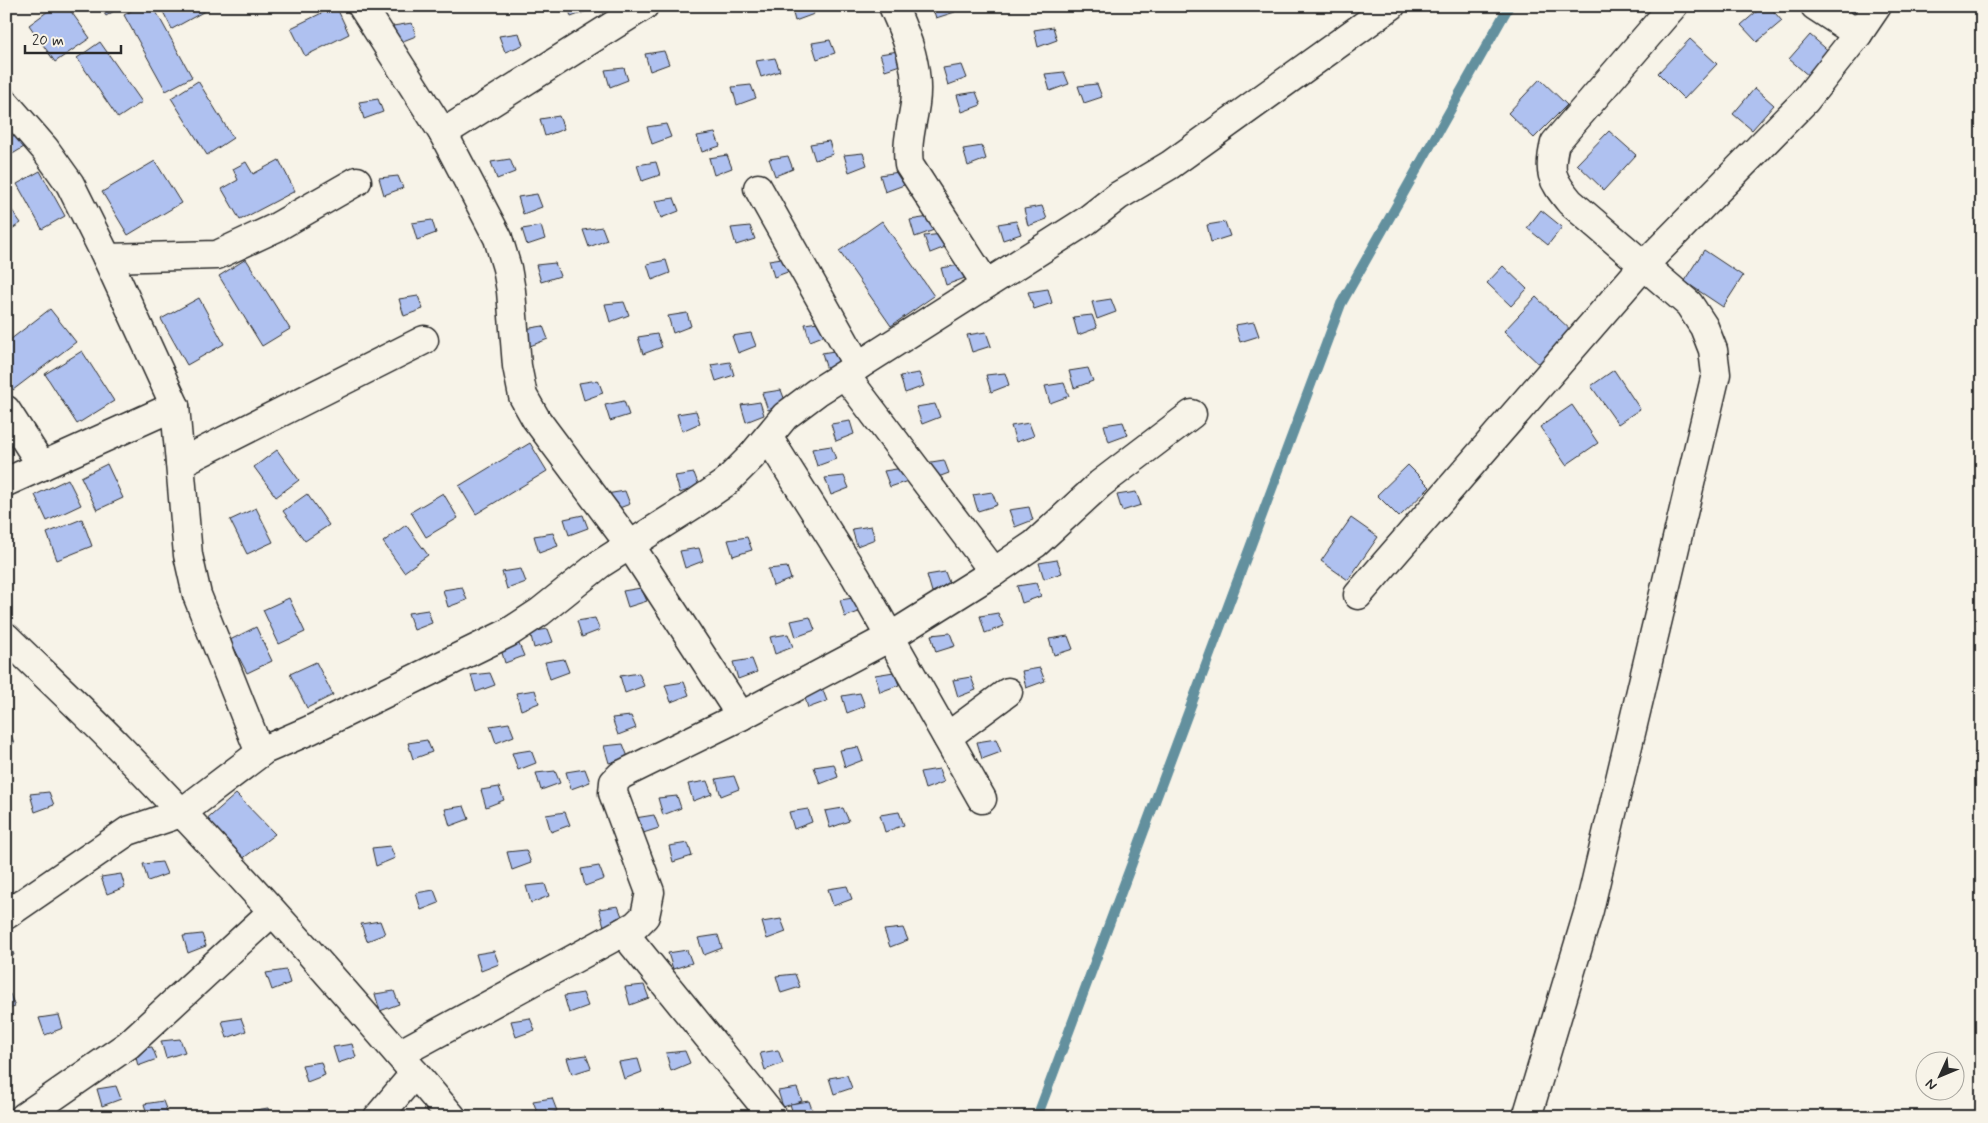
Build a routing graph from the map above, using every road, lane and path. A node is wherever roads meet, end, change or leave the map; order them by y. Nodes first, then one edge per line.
1 (362, 6) edge
2 (644, 6) edge
3 (893, 6) edge
4 (1391, 6) edge
5 (1672, 6) edge
6 (1815, 6) edge
7 (1878, 6) edge
8 (1858, 34) junction
9 (6, 104) edge
10 (444, 133) junction
11 (357, 181) dead end
12 (758, 188) dead end
13 (107, 258) junction
14 (1644, 265) junction
15 (986, 284) junction
16 (424, 340) dead end
17 (851, 370) junction
18 (175, 406) junction
19 (6, 410) edge
20 (1192, 414) dead end
21 (768, 437) junction
22 (180, 464) junction
23 (42, 466) junction
24 (6, 482) edge
25 (630, 545) junction
26 (994, 572) junction
27 (1358, 594) dead end
28 (6, 637) edge
29 (890, 637) junction
30 (1008, 692) dead end
31 (742, 716) junction
32 (947, 738) junction
33 (260, 753) junction
34 (982, 798) dead end
35 (181, 813) junction
36 (272, 912) junction
37 (6, 915) edge
38 (623, 932) junction
39 (407, 1063) junction
40 (31, 1115) edge
41 (378, 1117) edge
42 (452, 1117) edge
43 (773, 1117) edge
44 (1527, 1117) edge

1 - 10 street
2 - 10 street
3 - 15 street
4 - 15 street
5 - 14 street
6 - 8 street
7 - 8 street
8 - 14 street
9 - 13 street
10 - 25 street
11 - 13 street
12 - 17 street
13 - 18 street
14 - 27 street
14 - 44 street
15 - 17 street
16 - 22 street
17 - 21 street
17 - 26 street
18 - 22 street
18 - 23 street
19 - 23 street
20 - 26 street
21 - 25 street
21 - 29 street
22 - 33 street
23 - 24 street
25 - 31 street
25 - 33 street
26 - 29 street
28 - 35 street
29 - 31 street
29 - 32 street
30 - 32 street
31 - 38 street
32 - 34 street
33 - 35 street
35 - 36 street
35 - 37 street
36 - 39 street
36 - 40 street
38 - 39 street
38 - 43 street
39 - 41 street
39 - 42 street

